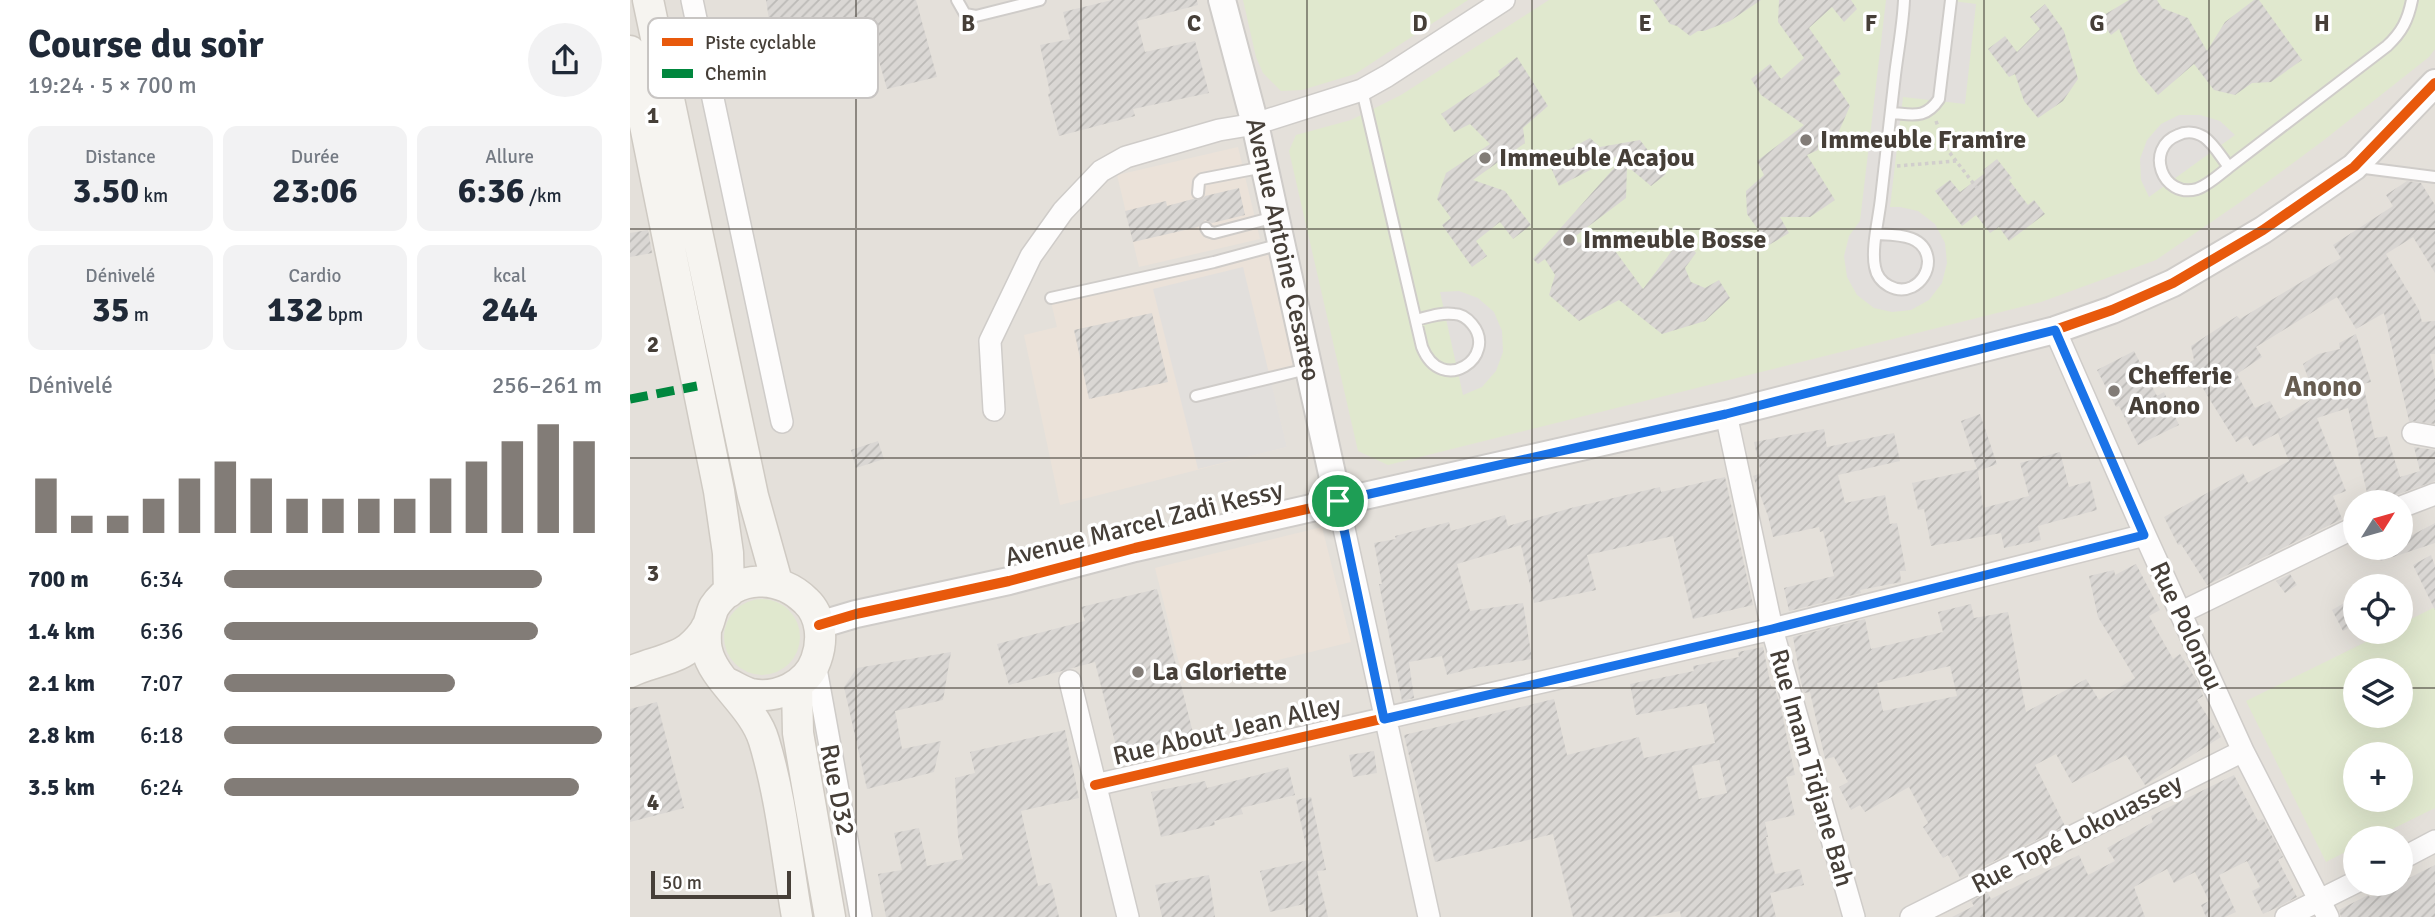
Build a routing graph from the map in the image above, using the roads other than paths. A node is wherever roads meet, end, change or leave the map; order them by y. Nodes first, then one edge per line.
1 (648, 0) edge
2 (692, 0) edge
3 (957, 0) edge
4 (1040, 0) edge
5 (1222, 0) edge
6 (1504, 0) edge
7 (1904, 0) edge
8 (1951, 0) edge
9 (2412, 0) edge
10 (652, 18) edge
11 (696, 18) edge
12 (630, 51) edge
13 (2435, 83) edge
14 (1362, 90) junction
15 (669, 98) edge
16 (713, 98) edge
17 (1891, 113) junction
18 (1255, 124) junction
19 (1264, 167) junction
20 (2228, 167) junction
21 (2354, 167) junction
22 (2435, 177) edge
23 (1198, 193) dead end
24 (1275, 217) junction
25 (1206, 228) dead end
26 (1877, 234) junction
27 (1281, 244) junction
28 (1051, 298) dead end
29 (1416, 320) junction
30 (2055, 330) junction
31 (1307, 369) junction
32 (1196, 396) dead end
33 (994, 410) dead end
34 (1726, 414) junction
35 (782, 422) dead end
36 (2413, 433) dead end
37 (2435, 437) edge
38 (2435, 494) edge
39 (1338, 501) junction
40 (2413, 502) edge
41 (2343, 533) edge
42 (2144, 535) junction
43 (776, 582) junction
44 (729, 592) junction
45 (2180, 613) junction
46 (820, 625) junction
47 (706, 628) junction
48 (1772, 629) junction
49 (630, 674) edge
50 (806, 674) junction
51 (720, 675) junction
52 (1070, 681) dead end
53 (1384, 719) junction
54 (2243, 751) junction
55 (1095, 785) junction
56 (2435, 841) edge
57 (2413, 853) edge
58 (2343, 893) edge
59 (2324, 908) edge
60 (797, 917) edge
61 (830, 917) edge
62 (861, 917) edge
63 (1128, 917) edge
64 (1429, 917) edge
65 (1854, 917) edge
66 (1911, 917) edge
67 (2286, 917) edge

1 - 10 main road
2 - 11 street
3 - 4 lane
5 - 18 street, Avenue Antoine Cesareo
6 - 14 street
7 - 17 lane
8 - 17 lane
9 - 20 lane
12 - 44 main road
13 - 21 street, Avenue Marcel Zadi Kessy
14 - 18 street
14 - 29 lane
15 - 43 main road
16 - 35 street
17 - 26 lane
18 - 19 street, Avenue Antoine Cesareo
18 - 33 street
19 - 23 lane
19 - 24 street, Avenue Antoine Cesareo
20 - 20 lane
21 - 22 lane
21 - 30 street, Avenue Marcel Zadi Kessy
24 - 25 lane
24 - 27 street, Avenue Antoine Cesareo
26 - 26 lane
27 - 28 lane
27 - 31 street, Avenue Antoine Cesareo
29 - 29 lane
30 - 34 street, Avenue Marcel Zadi Kessy
30 - 42 street, Rue Polonou
31 - 32 lane
31 - 39 street, Avenue Antoine Cesareo
34 - 39 street, Avenue Marcel Zadi Kessy
34 - 48 street, Rue Imam Tidjane Bah
36 - 37 street
38 - 40 street
39 - 46 street, Avenue Marcel Zadi Kessy
39 - 53 street
41 - 45 street
42 - 45 street, Rue Polonou
42 - 48 street, Rue About Jean Alley
43 - 44 main road
43 - 46 main road
44 - 47 main road
45 - 54 street, Rue Polonou
46 - 50 main road
47 - 49 main road
47 - 51 main road
48 - 53 street, Rue About Jean Alley
48 - 65 street, Rue Imam Tidjane Bah
49 - 51 main road
50 - 51 main road
50 - 61 main road
50 - 62 street, Rue D32
51 - 60 main road
52 - 55 street
53 - 55 street, Rue About Jean Alley
53 - 64 street
54 - 59 street, Rue Polonou
54 - 66 street, Rue Topé Lokouassey
55 - 63 street
56 - 57 street
58 - 59 street
59 - 67 street

